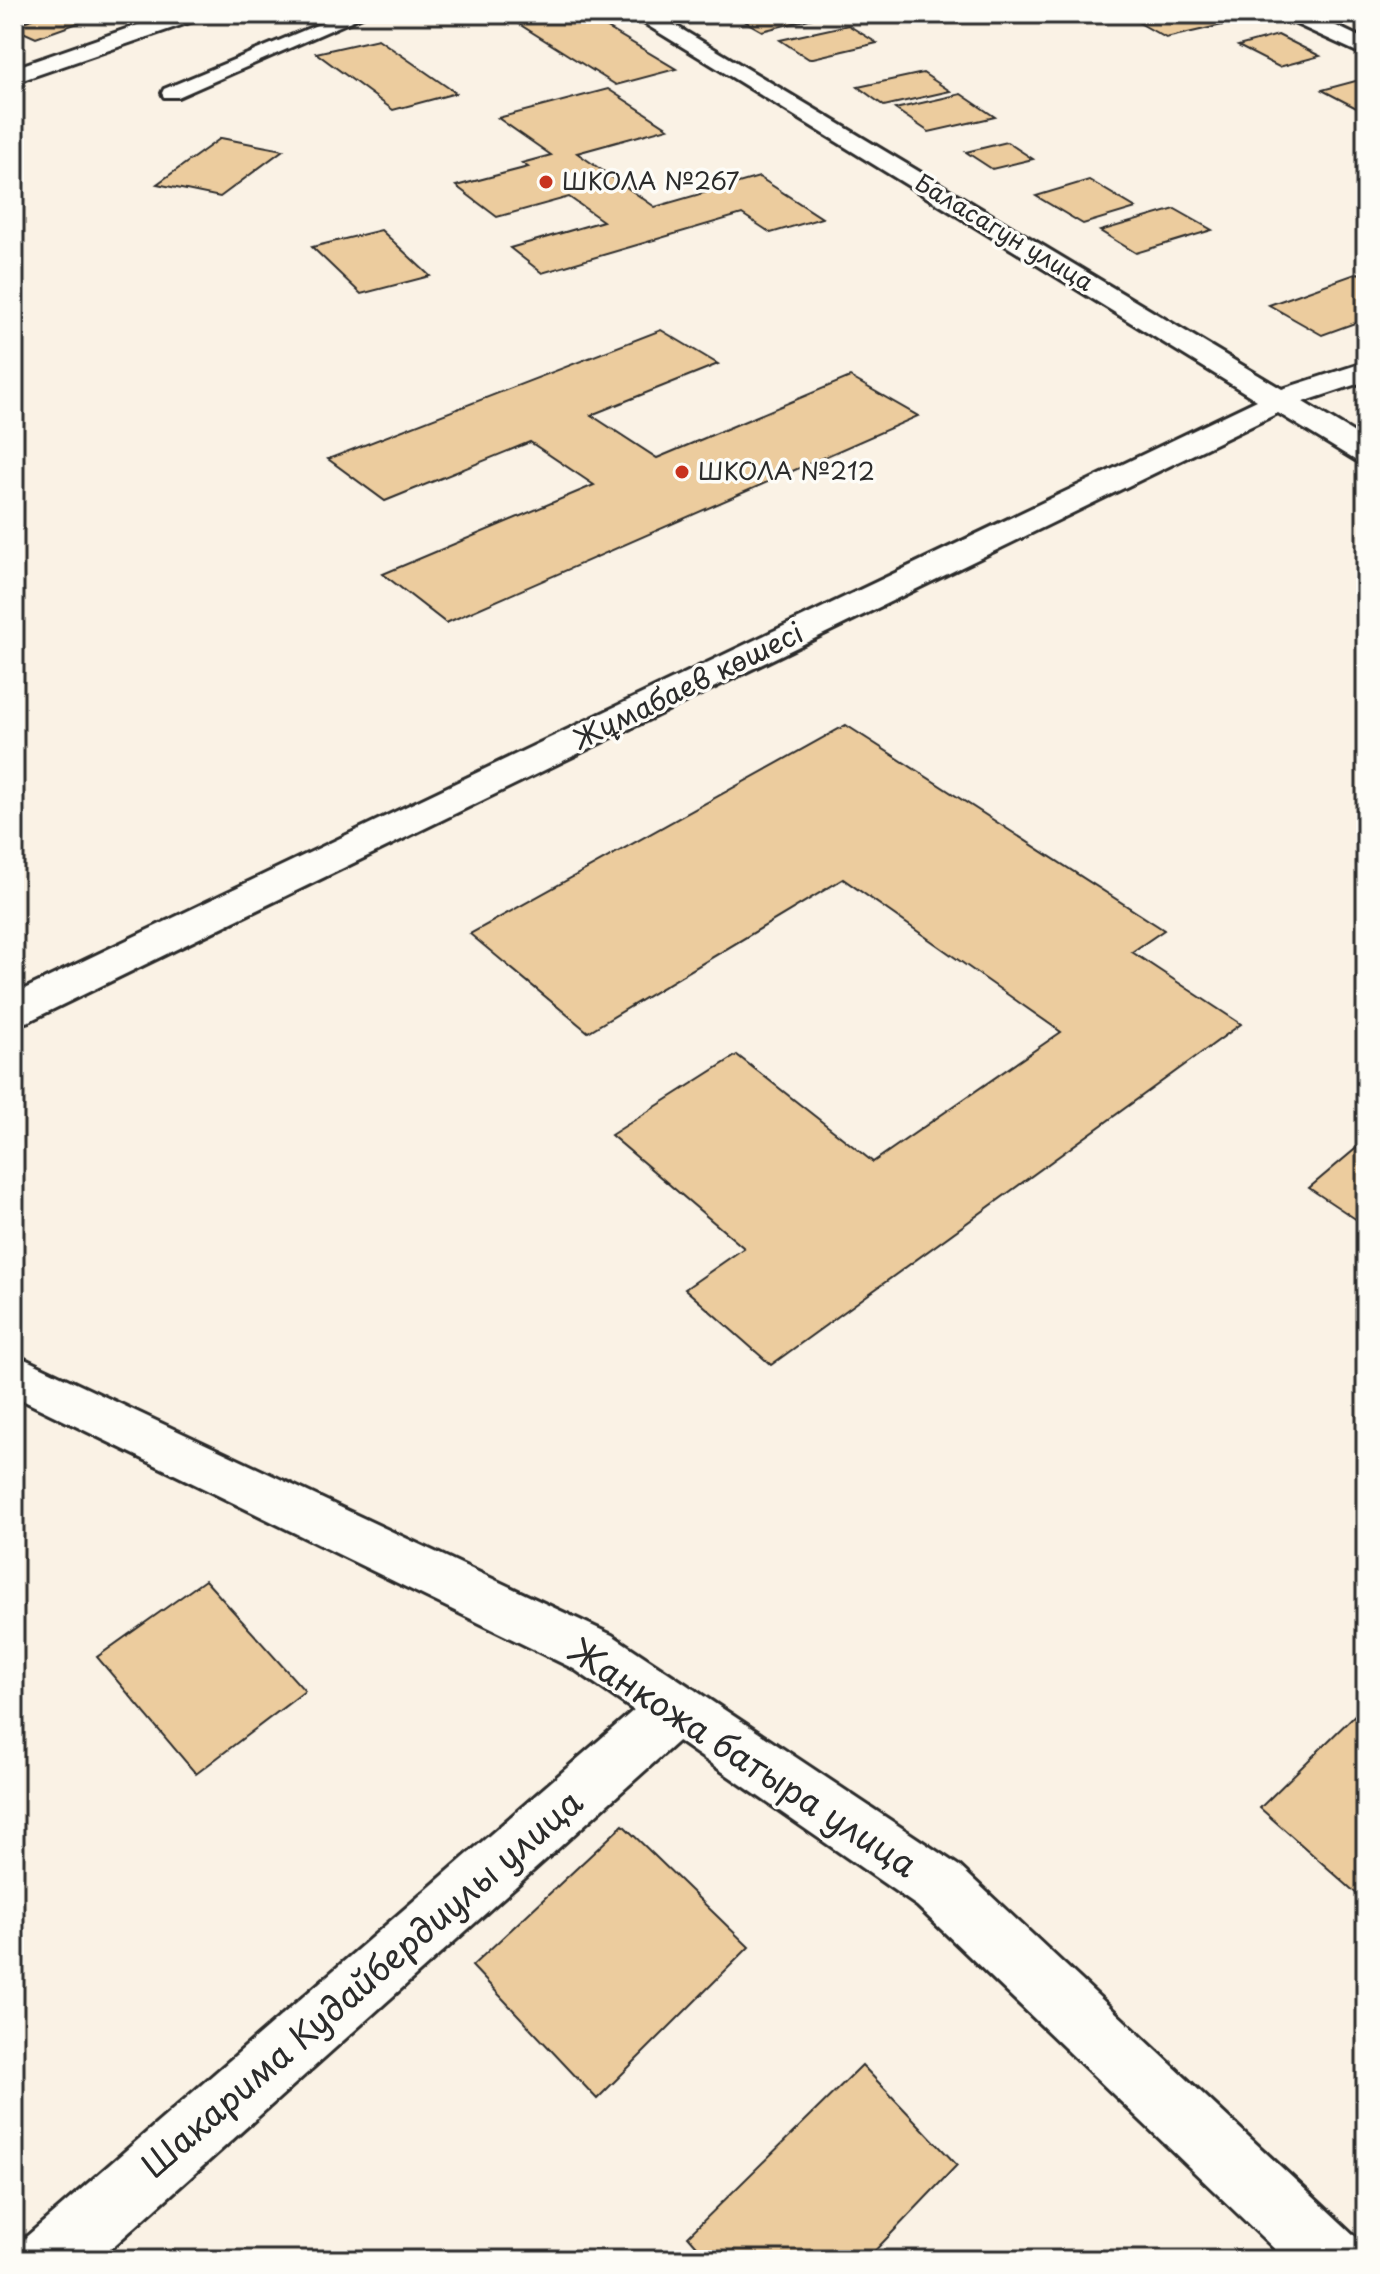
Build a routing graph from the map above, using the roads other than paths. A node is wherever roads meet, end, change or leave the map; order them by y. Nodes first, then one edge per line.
1 (191, 14) edge
2 (358, 14) edge
3 (640, 14) edge
4 (1293, 14) edge
5 (1366, 49) edge
6 (14, 76) edge
7 (171, 93) dead end
8 (1366, 371) edge
9 (1280, 400) junction
10 (1366, 453) edge
11 (14, 1011) edge
12 (14, 1374) edge
13 (676, 1708) junction
14 (49, 2260) edge
15 (1333, 2260) edge

1 - 6 street
2 - 7 lane
3 - 9 street, Баласагун улица
4 - 5 street
8 - 9 street, Жұмабаев көшесі
9 - 10 street, Баласагун улица
9 - 11 street, Жұмабаев көшесі
12 - 13 street, Жанкожа батыра улица
13 - 14 street, Шакарима Кудайбердиулы улица
13 - 15 street, Жанкожа батыра улица

